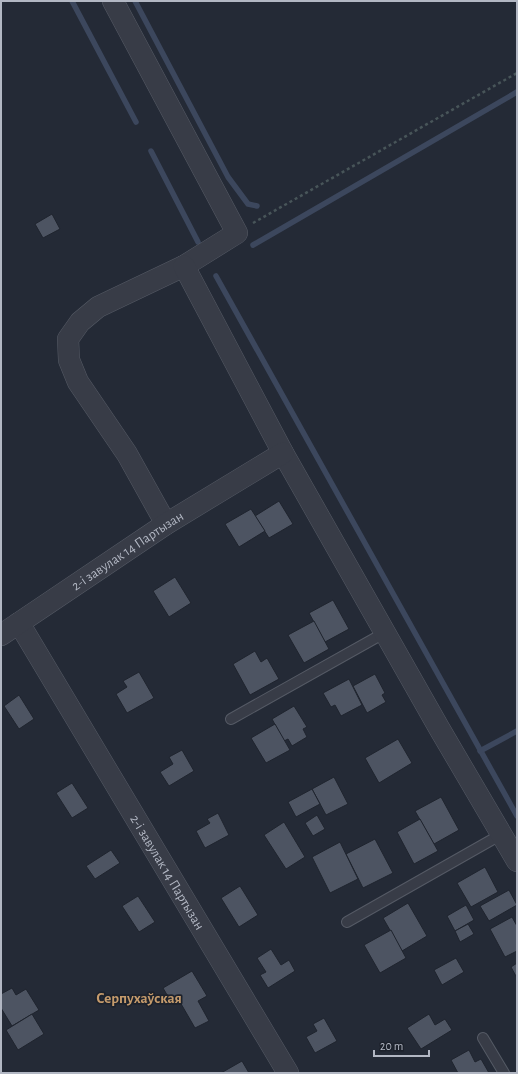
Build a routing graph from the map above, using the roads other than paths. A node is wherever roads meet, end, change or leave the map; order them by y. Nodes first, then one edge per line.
1 (113, 1) edge
2 (184, 266) junction
3 (283, 453) junction
4 (166, 524) junction
5 (19, 624) junction
6 (386, 632) junction
7 (1, 635) edge
8 (231, 719) dead end
9 (502, 834) junction
10 (517, 860) edge
11 (347, 922) dead end
12 (483, 1038) dead end
13 (288, 1073) edge
14 (504, 1073) edge

1 - 2 street
2 - 3 street
2 - 4 street
3 - 4 street, 2-і завулак 14 Партызан
3 - 6 street
4 - 5 street, 2-і завулак 14 Партызан
5 - 7 street
5 - 13 street, 2-і завулак 14 Партызан
6 - 8 lane
6 - 9 street
9 - 10 street
9 - 11 lane
12 - 14 lane

